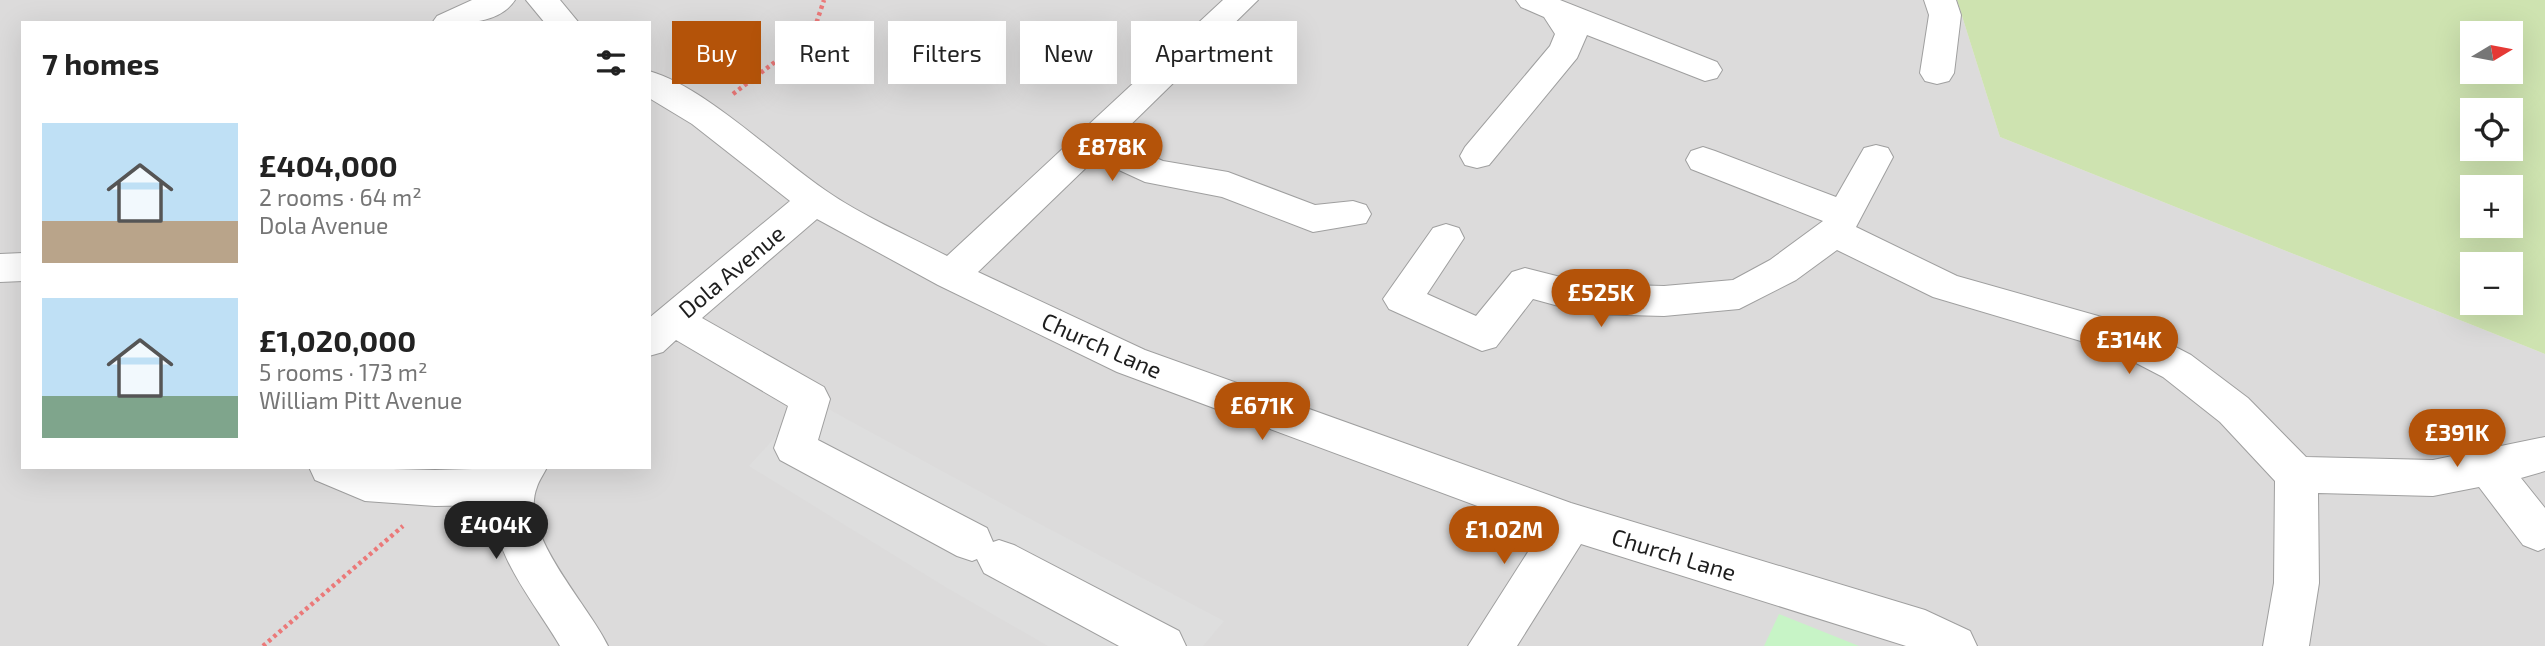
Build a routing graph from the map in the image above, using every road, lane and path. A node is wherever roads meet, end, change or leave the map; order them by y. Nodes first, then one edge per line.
1 (499, 0) edge
2 (542, 0) edge
3 (824, 0) edge
4 (1242, 0) edge
5 (1940, 0) edge
6 (1544, 5) edge
7 (452, 21) edge
8 (561, 21) edge
9 (1705, 70) dead end
10 (1937, 73) dead end
11 (651, 83) edge
12 (704, 116) junction
13 (1090, 143) junction
14 (1477, 156) dead end
15 (1876, 157) dead end
16 (1703, 160) dead end
17 (814, 201) junction
18 (1353, 214) dead end
19 (1840, 224) junction
20 (1446, 238) dead end
21 (21, 267) edge
22 (0, 268) edge
23 (951, 275) junction
24 (661, 330) edge
25 (2545, 454) edge
26 (2489, 468) junction
27 (334, 469) edge
28 (2296, 475) junction
29 (521, 477) edge
30 (435, 488) junction
31 (1571, 522) junction
32 (2538, 532) dead end
33 (263, 646) edge
34 (585, 646) edge
35 (1163, 646) edge
36 (1491, 646) edge
37 (1954, 646) edge
38 (2286, 646) edge

1 - 7 street
2 - 8 street
3 - 12 path
4 - 13 street
5 - 10 street
6 - 9 street
6 - 14 street
11 - 12 street, Church Lane
12 - 17 street, Church Lane
13 - 18 street
13 - 23 street
15 - 19 street
16 - 19 street
17 - 23 street, Church Lane
17 - 24 street, Dola Avenue
19 - 20 street
19 - 28 street
21 - 22 street
23 - 31 street, Church Lane
24 - 35 street
25 - 26 street
26 - 28 street
26 - 32 street
27 - 30 street
28 - 38 street
29 - 30 street
29 - 34 street
30 - 33 path
31 - 36 street
31 - 37 street, Church Lane

